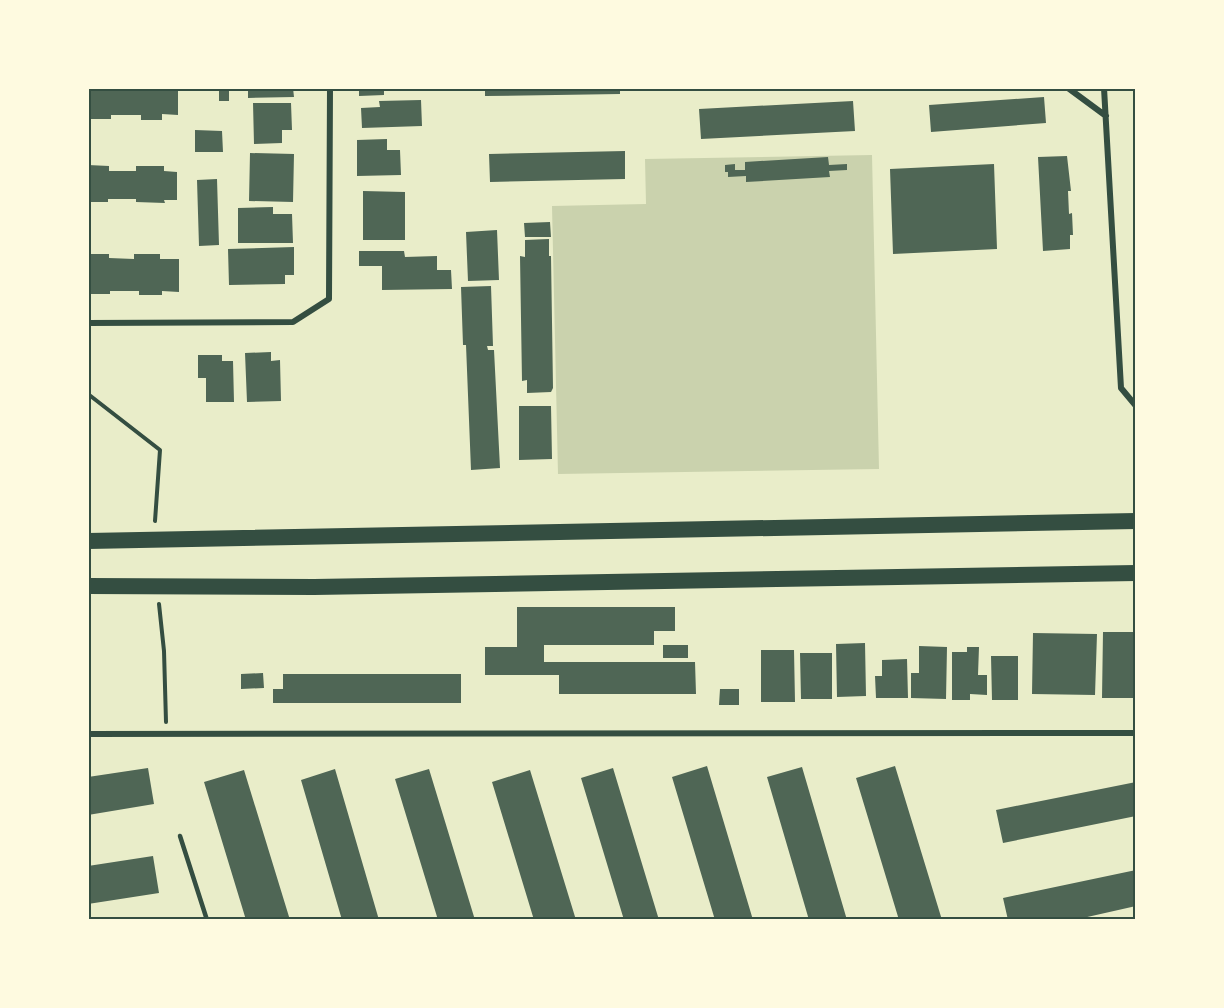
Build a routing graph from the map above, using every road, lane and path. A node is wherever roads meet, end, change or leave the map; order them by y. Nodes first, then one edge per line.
1 (330, 88) edge
2 (1068, 88) edge
3 (1104, 88) edge
4 (1106, 116) junction
5 (88, 323) edge
6 (88, 394) edge
7 (1136, 406) edge
8 (1136, 521) edge
9 (155, 529) dead end
10 (88, 541) edge
11 (1136, 573) edge
12 (88, 586) edge
13 (137, 586) junction
14 (88, 594) edge
15 (159, 601) dead end
16 (1136, 733) edge
17 (88, 734) edge
18 (166, 735) junction
19 (180, 836) dead end
20 (207, 920) edge

1 - 5 street
2 - 4 street
3 - 4 street
4 - 7 street
6 - 9 path
8 - 10 highway
11 - 13 highway
12 - 13 highway
13 - 14 highway
15 - 18 path
16 - 18 street
17 - 18 street
19 - 20 lane

